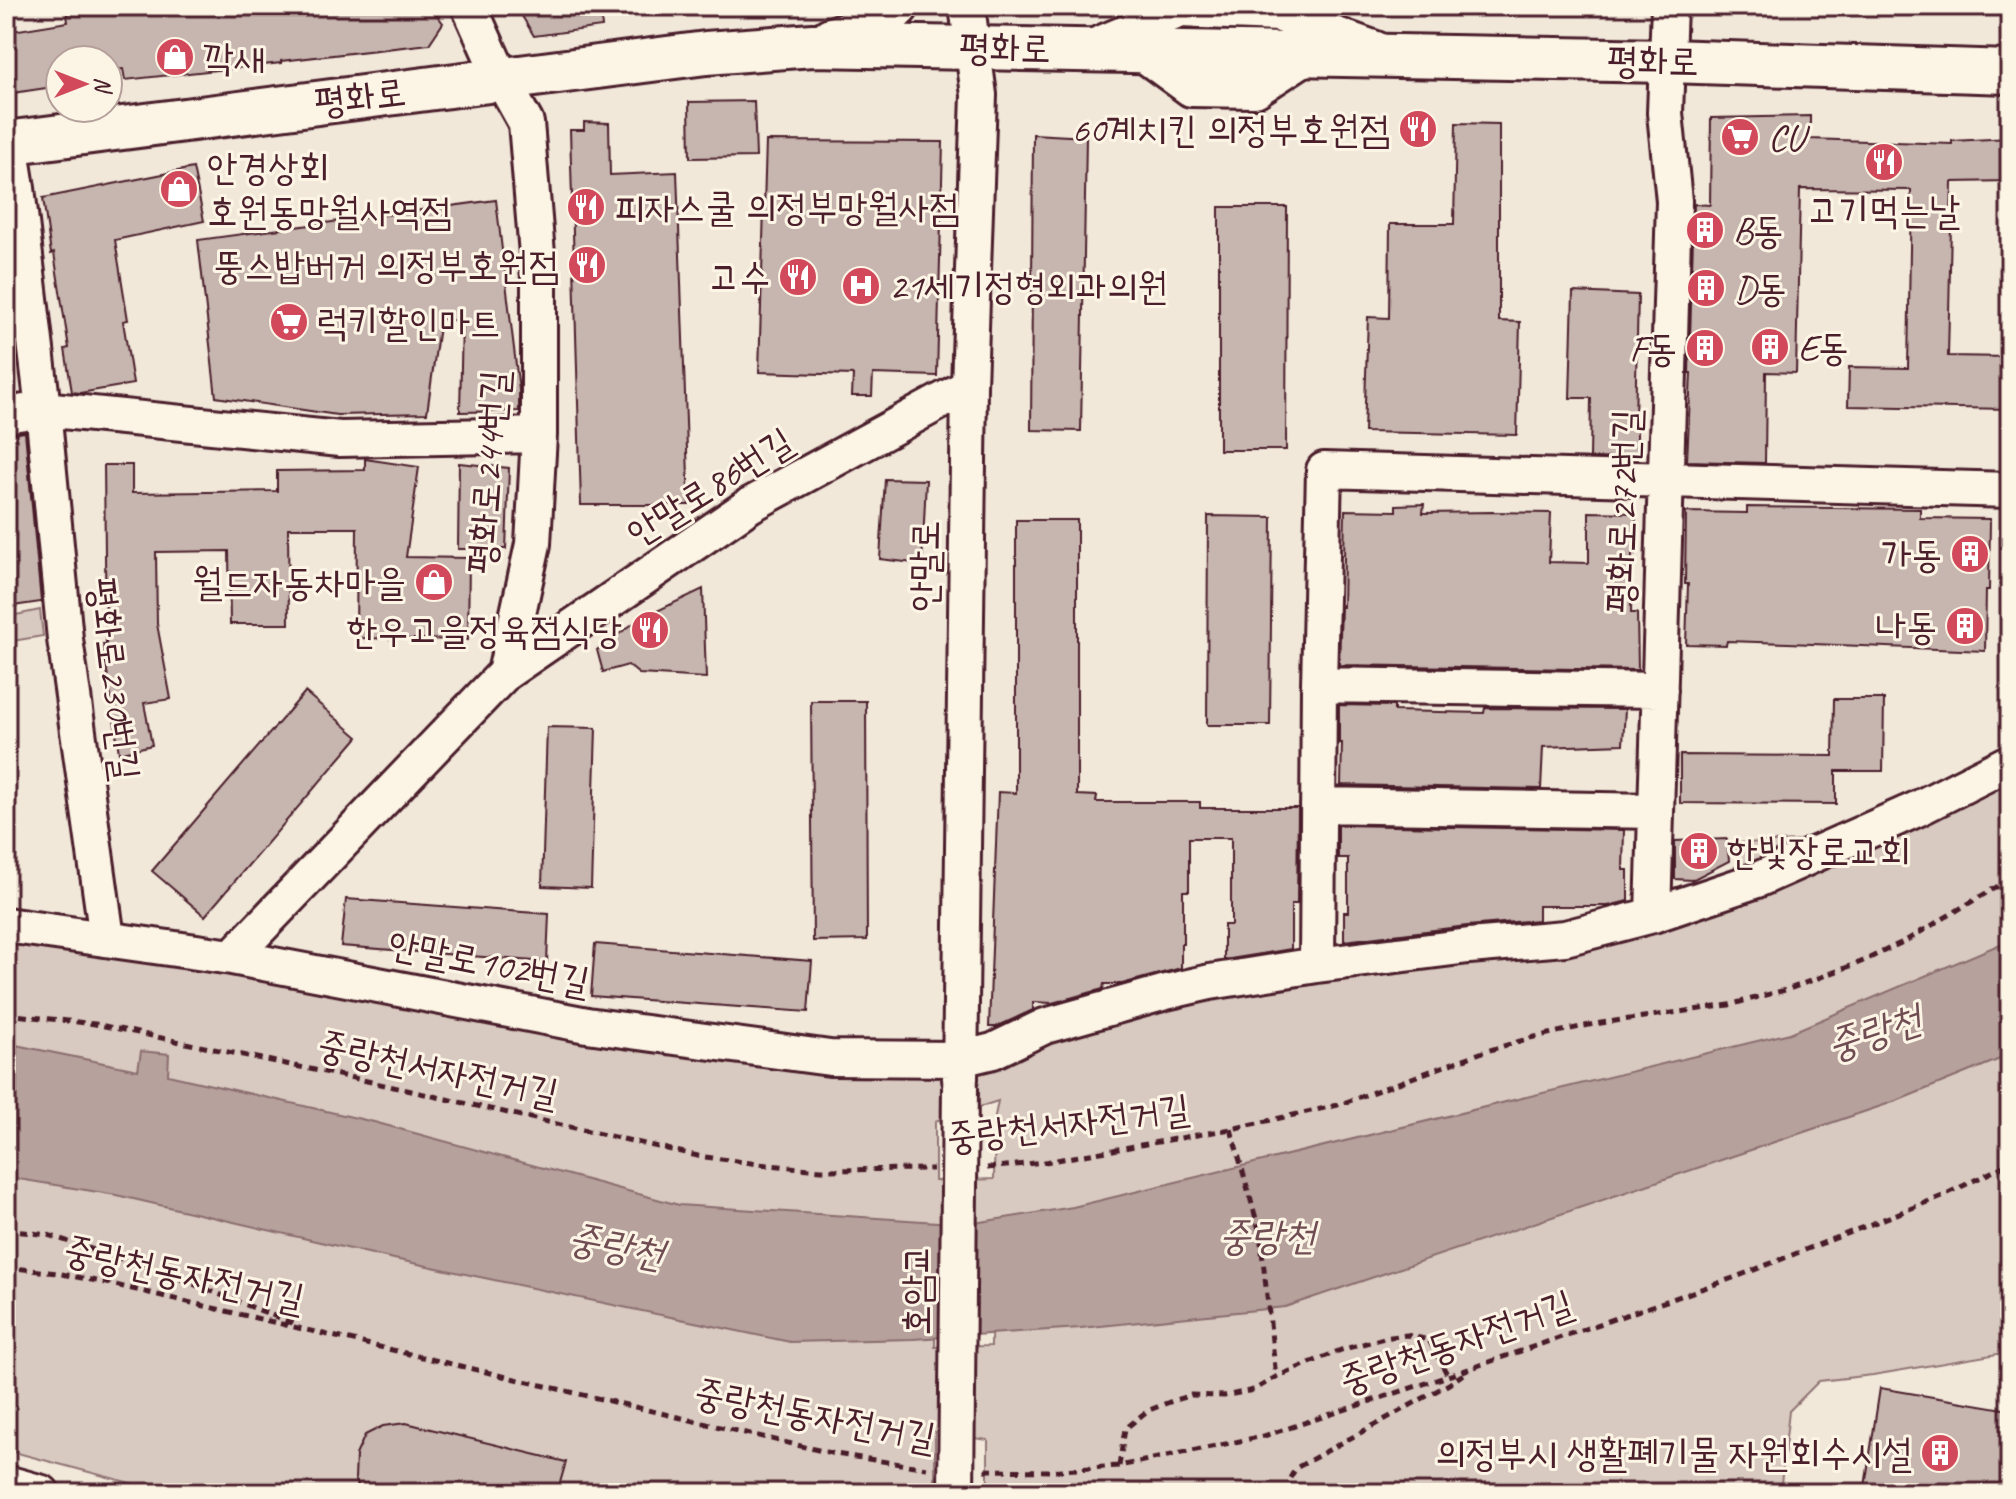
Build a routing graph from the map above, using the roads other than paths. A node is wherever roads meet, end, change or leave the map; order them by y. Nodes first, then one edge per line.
1 (469, 6) edge
2 (897, 6) edge
3 (967, 6) edge
4 (983, 6) edge
5 (1669, 6) edge
6 (813, 45) junction
7 (973, 48) junction
8 (1086, 50) junction
9 (1395, 56) junction
10 (1668, 61) junction
11 (2010, 72) edge
12 (502, 80) junction
13 (8, 143) edge
14 (969, 386) junction
15 (43, 409) junction
16 (6, 415) edge
17 (539, 435) junction
18 (1666, 479) junction
19 (2010, 490) edge
20 (505, 673) junction
21 (1319, 685) junction
22 (1660, 690) junction
23 (2010, 762) edge
24 (1318, 805) junction
25 (1656, 811) junction
26 (1653, 915) junction
27 (6, 925) edge
28 (107, 938) junction
29 (232, 957) junction
30 (1317, 965) junction
31 (960, 1073) junction
32 (958, 1477) edge
33 (6, 1483) edge
34 (42, 1493) edge

1 - 12 street, 평화로244번길
2 - 6 main road
3 - 7 street, 안말로
4 - 7 street, 안말로
5 - 10 street, 평화로272번길
6 - 7 main road, 평화로
6 - 12 main road, 평화로
7 - 8 main road, 평화로
7 - 14 street, 안말로
8 - 9 main road, 평화로
8 - 9 street
9 - 10 main road, 평화로
10 - 11 main road, 평화로
10 - 18 street, 평화로272번길
12 - 13 main road, 평화로
12 - 17 street, 평화로244번길
13 - 15 street, 평화로230번길
14 - 20 street, 안말로86번길
14 - 31 street, 안말로
15 - 16 street
15 - 17 street
15 - 28 street, 평화로230번길
17 - 20 street, 평화로244번길
18 - 19 street
18 - 21 street
18 - 22 street, 평화로272번길
20 - 29 street
21 - 22 street
21 - 24 street
22 - 25 street, 평화로272번길
23 - 26 street, 안말로102번길
24 - 25 street
24 - 30 street
25 - 26 street, 평화로272번길
26 - 30 street, 안말로102번길
27 - 28 street, 안말로102번길
28 - 29 street, 안말로102번길
29 - 31 street, 안말로102번길
30 - 31 street, 안말로102번길
31 - 32 street, 호암교, bridge
33 - 34 street

